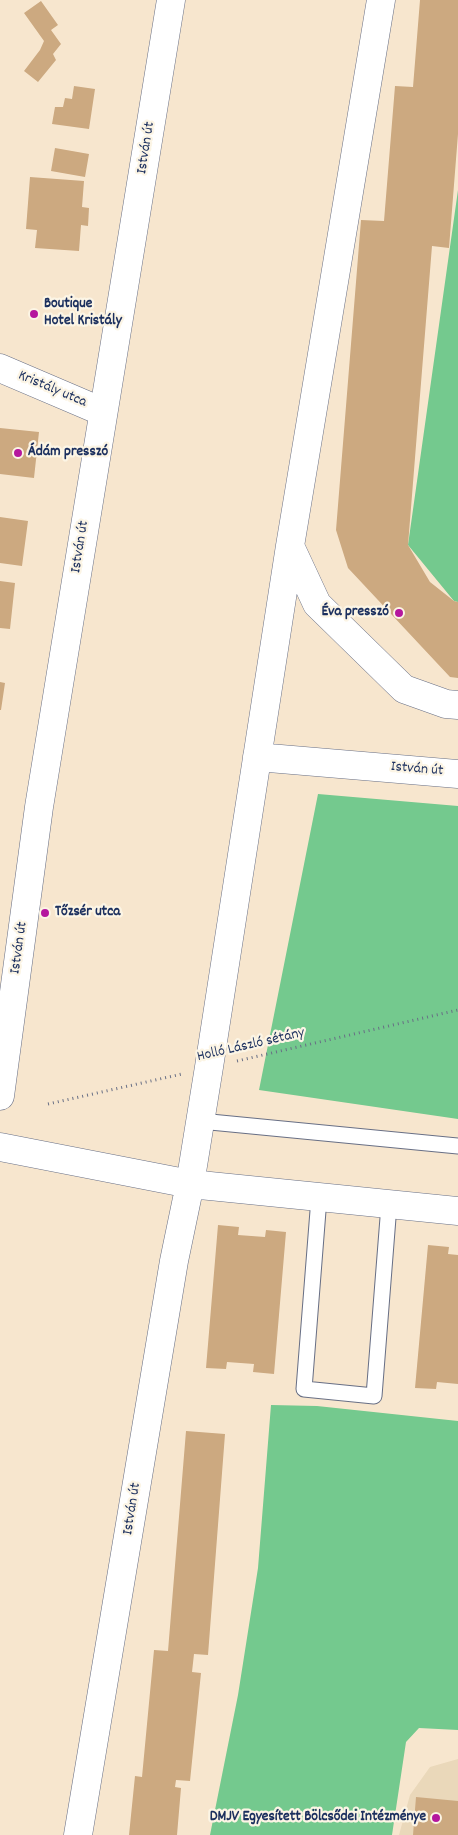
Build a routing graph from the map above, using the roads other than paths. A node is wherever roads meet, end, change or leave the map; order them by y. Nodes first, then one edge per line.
1 (171, 0) edge
2 (381, 0) edge
3 (0, 368) edge
4 (103, 412) junction
5 (290, 546) junction
6 (317, 604) junction
7 (276, 641) junction
8 (458, 705) edge
9 (257, 757) junction
10 (458, 774) edge
11 (0, 1096) edge
12 (200, 1121) junction
13 (458, 1146) edge
14 (0, 1147) edge
15 (190, 1184) junction
16 (319, 1198) junction
17 (389, 1205) junction
18 (458, 1211) edge
19 (78, 1835) edge

1 - 4 street, István út
2 - 5 street, István út
3 - 4 street, Kristály utca
4 - 11 street, István út
5 - 6 street
5 - 7 street, István út
6 - 7 street
6 - 8 street
7 - 9 street, István út
9 - 10 street, István út
9 - 12 street, István út
12 - 13 lane
12 - 15 street, István út
14 - 15 street
15 - 16 street
15 - 19 street, István út
16 - 17 street
16 - 17 lane
17 - 18 street

